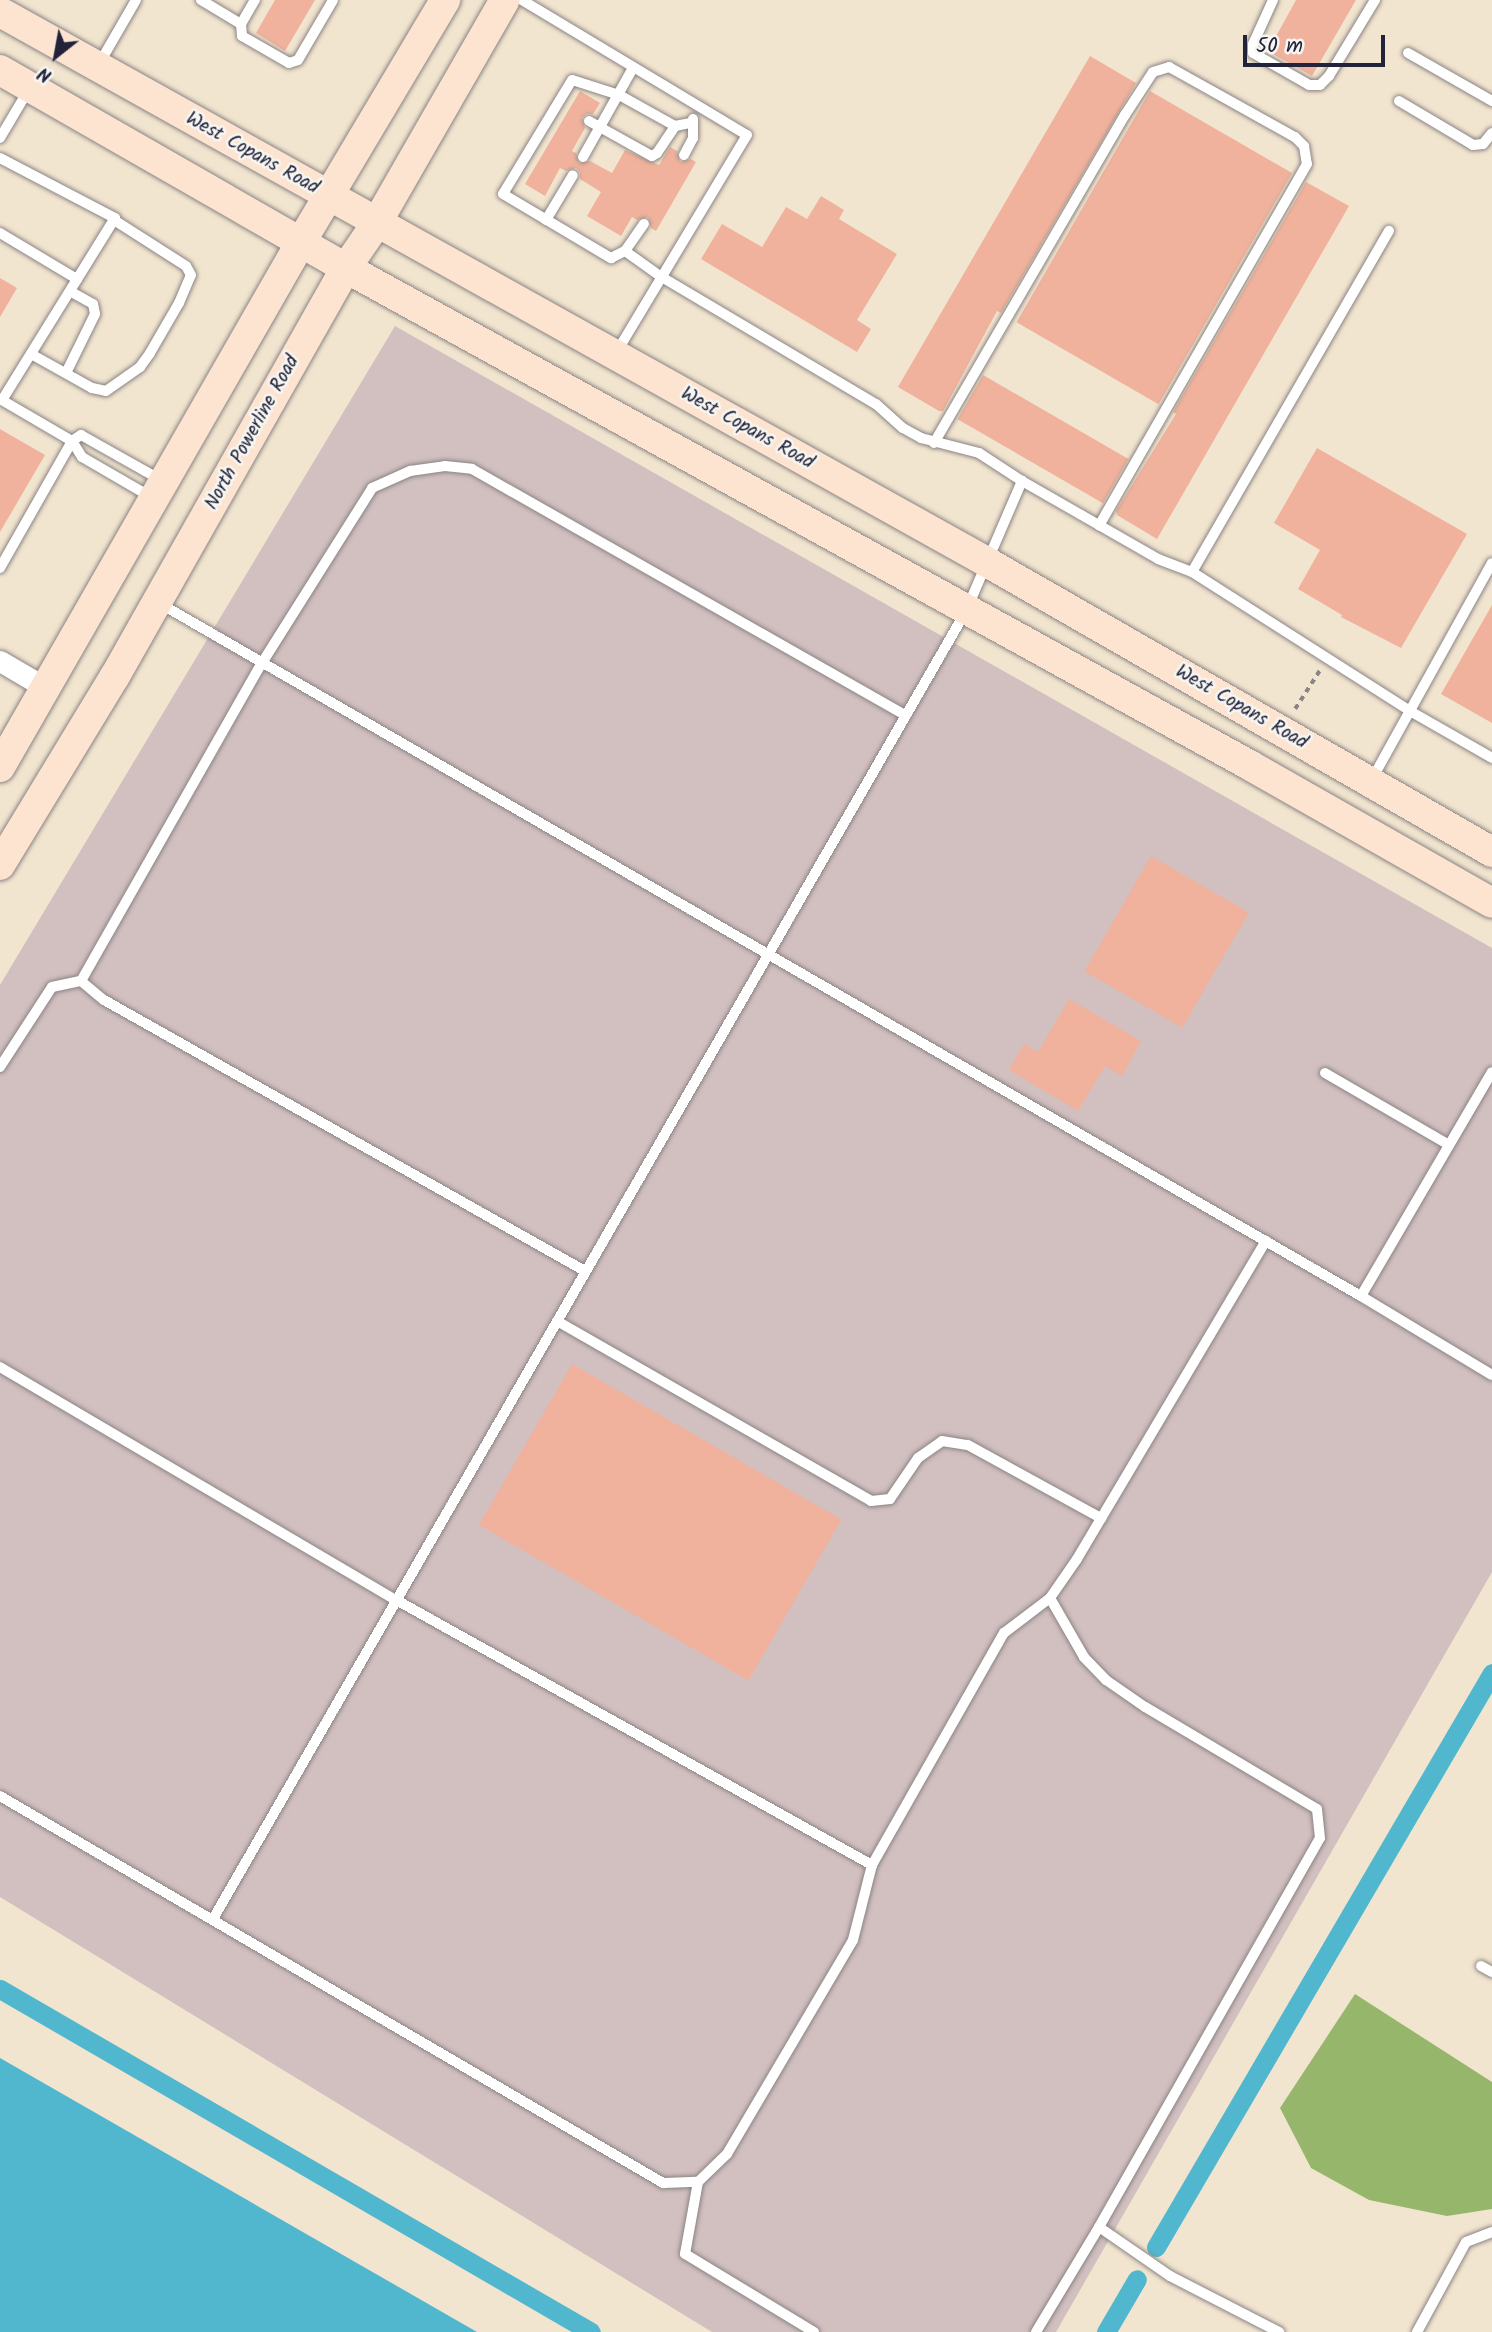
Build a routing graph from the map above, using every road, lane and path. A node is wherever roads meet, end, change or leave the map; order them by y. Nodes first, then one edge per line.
1 (136, 0) edge
2 (201, 0) edge
3 (255, 0) edge
4 (333, 0) edge
5 (445, 0) edge
6 (505, 0) edge
7 (522, 0) edge
8 (1273, 0) edge
9 (1375, 0) edge
10 (0, 12) edge
11 (241, 24) junction
12 (1408, 53) dead end
13 (97, 67) junction
14 (633, 68) junction
15 (0, 70) edge
16 (30, 87) junction
17 (619, 95) junction
18 (1492, 100) edge
19 (1399, 101) dead end
20 (558, 103) junction
21 (700, 108) junction
22 (569, 109) dead end
23 (589, 121) dead end
24 (691, 123) junction
25 (545, 124) junction
26 (675, 126) junction
27 (600, 128) junction
28 (557, 130) dead end
29 (1492, 133) edge
30 (0, 138) edge
31 (536, 141) junction
32 (577, 141) dead end
33 (547, 147) dead end
34 (684, 155) dead end
35 (0, 158) edge
36 (521, 164) junction
37 (534, 171) dead end
38 (573, 175) dead end
39 (553, 182) dead end
40 (564, 189) junction
41 (330, 198) junction
42 (114, 220) junction
43 (546, 220) junction
44 (376, 224) junction
45 (644, 224) dead end
46 (1389, 230) dead end
47 (0, 233) edge
48 (301, 242) junction
49 (625, 251) junction
50 (346, 268) junction
51 (660, 276) junction
52 (77, 279) junction
53 (70, 291) junction
54 (31, 354) junction
55 (614, 355) junction
56 (66, 373) junction
57 (1, 399) edge
58 (72, 441) junction
59 (934, 443) junction
60 (1022, 481) junction
61 (159, 490) junction
62 (1099, 525) junction
63 (985, 561) junction
64 (1492, 563) edge
65 (0, 568) edge
66 (1192, 572) junction
67 (157, 602) junction
68 (966, 611) junction
69 (0, 661) edge
70 (262, 663) junction
71 (1324, 665) dead end
72 (46, 688) junction
73 (1294, 709) dead end
74 (1410, 711) junction
75 (906, 716) junction
76 (1492, 758) edge
77 (0, 766) edge
78 (1371, 782) junction
79 (1492, 852) edge
80 (0, 865) edge
81 (1492, 903) edge
82 (768, 954) junction
83 (81, 981) junction
84 (0, 1067) edge
85 (1492, 1072) edge
86 (1325, 1073) dead end
87 (1449, 1145) junction
88 (1266, 1241) junction
89 (586, 1271) junction
90 (1361, 1296) junction
91 (557, 1321) junction
92 (0, 1367) edge
93 (1492, 1375) edge
94 (1101, 1518) junction
95 (1050, 1598) junction
96 (398, 1601) junction
97 (0, 1796) edge
98 (872, 1865) junction
99 (213, 1919) junction
100 (1481, 1966) dead end
101 (1492, 1972) edge
102 (698, 2182) junction
103 (1099, 2227) junction
104 (1492, 2232) edge
105 (814, 2332) edge
106 (1036, 2332) edge
107 (1279, 2332) edge
108 (1417, 2332) edge

1 - 13 lane
2 - 11 lane
3 - 11 lane
4 - 11 lane
5 - 41 main road
6 - 44 main road, North Powerline Road
7 - 14 lane
8 - 9 lane
10 - 13 main road, West Copans Road
12 - 18 lane
13 - 41 main road, West Copans Road
14 - 17 lane
14 - 21 lane
15 - 16 main road
16 - 30 lane
16 - 48 main road
17 - 20 lane
17 - 26 lane
17 - 27 lane
19 - 29 lane
20 - 22 lane
20 - 25 lane
21 - 24 lane
21 - 51 lane
23 - 27 lane
24 - 26 lane
24 - 34 lane
25 - 28 lane
25 - 31 lane
26 - 27 lane
27 - 32 lane
31 - 33 lane
31 - 36 lane
35 - 42 lane
36 - 37 lane
36 - 43 lane
38 - 40 lane
39 - 40 lane
40 - 43 lane
41 - 44 main road, West Copans Road
41 - 48 main road
42 - 52 lane
42 - 56 lane
43 - 49 lane
44 - 50 main road, North Powerline Road
44 - 55 main road, West Copans Road
45 - 49 lane
46 - 66 lane
47 - 52 lane
48 - 50 main road
48 - 61 main road
49 - 51 lane
50 - 67 main road, North Powerline Road
50 - 68 main road
51 - 55 lane
51 - 59 lane
52 - 53 lane
53 - 54 lane
53 - 56 lane
54 - 56 lane
54 - 57 lane
55 - 63 main road, West Copans Road
57 - 58 lane
58 - 61 lane
58 - 61 lane
58 - 65 lane
59 - 60 lane
59 - 62 lane
60 - 62 lane
60 - 63 lane
61 - 72 main road
62 - 66 lane
63 - 68 lane
63 - 78 main road, West Copans Road
64 - 74 lane
66 - 74 lane
67 - 70 lane
67 - 80 main road, North Powerline Road
68 - 75 lane
68 - 81 main road
69 - 72 street
70 - 75 lane
70 - 82 lane
70 - 83 lane
71 - 73 path
72 - 77 main road
74 - 76 lane
74 - 78 lane
75 - 82 lane
78 - 79 main road, West Copans Road
82 - 88 lane
82 - 89 lane
83 - 84 lane
83 - 89 lane
85 - 87 lane
86 - 87 lane
87 - 90 lane
88 - 90 lane
88 - 94 lane
89 - 91 lane
90 - 93 lane
91 - 94 lane
91 - 96 lane
92 - 96 lane
94 - 95 lane
95 - 98 lane
95 - 103 lane
96 - 98 lane
96 - 99 lane
97 - 99 lane
98 - 102 lane
99 - 102 lane
100 - 101 lane
102 - 105 lane
103 - 106 lane
103 - 107 lane
104 - 108 lane

